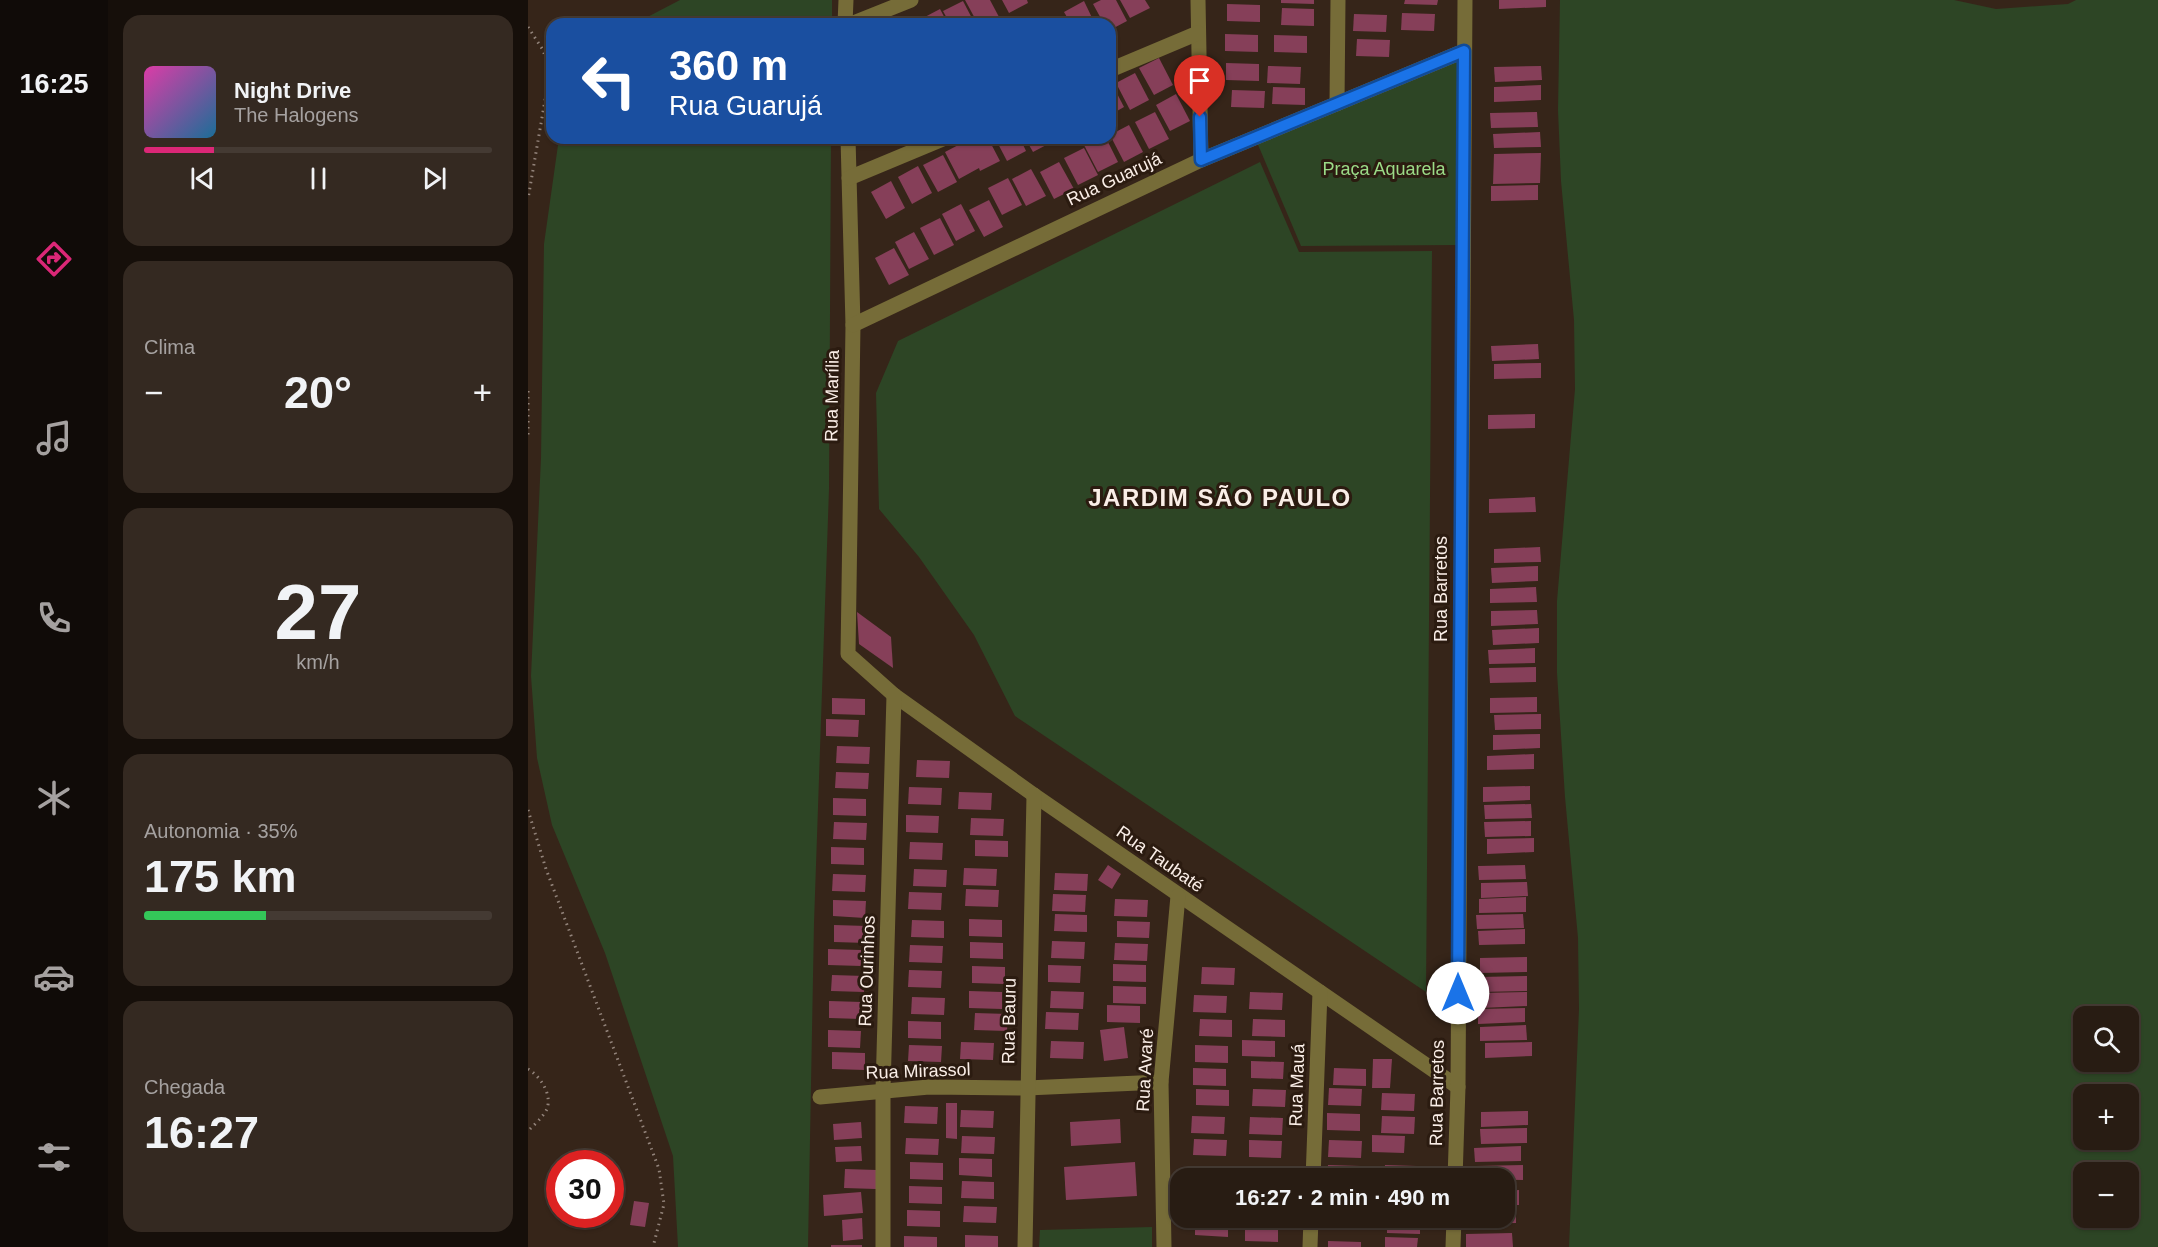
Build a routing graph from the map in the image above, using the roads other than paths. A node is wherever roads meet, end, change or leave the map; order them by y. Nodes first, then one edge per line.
1 (846, 0) edge
2 (911, 0) edge
3 (1198, 0) edge
4 (1338, 0) edge
5 (1465, 0) edge
6 (845, 18) edge
7 (866, 18) edge
8 (1197, 33) junction
9 (1464, 51) junction
10 (1116, 67) edge
11 (1337, 104) junction
12 (848, 144) edge
13 (931, 144) edge
14 (1201, 160) junction
15 (849, 178) junction
16 (853, 325) junction
17 (848, 654) joint
18 (894, 696) junction
19 (1034, 795) junction
20 (1178, 896) junction
21 (1320, 992) junction
22 (1161, 1082) junction
23 (1458, 1087) junction
24 (1027, 1088) junction
25 (883, 1090) junction
26 (820, 1097) dead end
27 (1313, 1168) edge
28 (1455, 1168) edge
29 (1311, 1228) edge
30 (1454, 1228) edge
31 (883, 1247) edge
32 (1025, 1247) edge
33 (1164, 1247) edge
34 (1310, 1247) edge
35 (1453, 1247) edge

1 - 6 street
2 - 7 street
3 - 8 street
4 - 11 street
5 - 9 street, Rua Barretos
8 - 10 street
8 - 14 street
9 - 11 street, Rua Guarujá
9 - 23 street, Rua Barretos
11 - 14 street, Rua Guarujá
12 - 15 street, Rua Marília
13 - 15 street
14 - 16 street, Rua Guarujá
15 - 16 street, Rua Marília
16 - 17 street, Rua Marília
17 - 18 street, Rua Taubaté
18 - 19 street, Rua Taubaté
18 - 25 street, Rua Ourinhos
19 - 20 street, Rua Taubaté
19 - 24 street, Rua Bauru
20 - 21 street, Rua Taubaté
20 - 22 street, Rua Avaré
21 - 23 street, Rua Taubaté
21 - 27 street, Rua Mauá
22 - 24 street, Rua Mirassol
22 - 33 street, Rua Avaré
23 - 28 street, Rua Barretos
24 - 25 street, Rua Mirassol
24 - 32 street, Rua Bauru
25 - 26 street, Rua Mirassol
25 - 31 street, Rua Ourinhos
29 - 34 street
30 - 35 street

